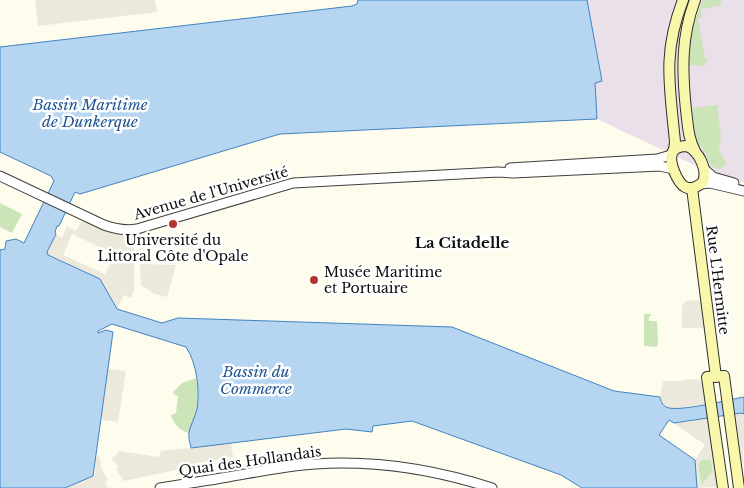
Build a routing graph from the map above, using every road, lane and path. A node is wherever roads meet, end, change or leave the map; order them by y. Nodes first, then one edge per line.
1 (683, 0) edge
2 (696, 0) edge
3 (695, 151) junction
4 (673, 153) junction
5 (673, 169) junction
6 (704, 170) junction
7 (498, 172) junction
8 (0, 176) edge
9 (697, 186) junction
10 (744, 187) edge
11 (744, 191) edge
12 (716, 377) junction
13 (402, 470) junction
14 (160, 488) edge
15 (200, 488) edge
16 (474, 488) edge
17 (492, 488) edge
18 (723, 488) edge
19 (739, 488) edge

1 - 4 main road
2 - 3 main road
3 - 4 main road
3 - 6 main road
4 - 5 main road
4 - 7 street, Avenue de l'Université
5 - 7 street, Avenue de l'Université
5 - 9 main road
6 - 9 main road
6 - 10 street
7 - 8 street, Avenue de l'Université
9 - 11 street
9 - 12 main road, Rue L'Hermitte
12 - 18 main road
12 - 19 main road
13 - 14 street, Quai des Hollandais
13 - 15 street, Quai des Hollandais
13 - 16 street, Quai des Hollandais
13 - 17 street, Quai des Hollandais

